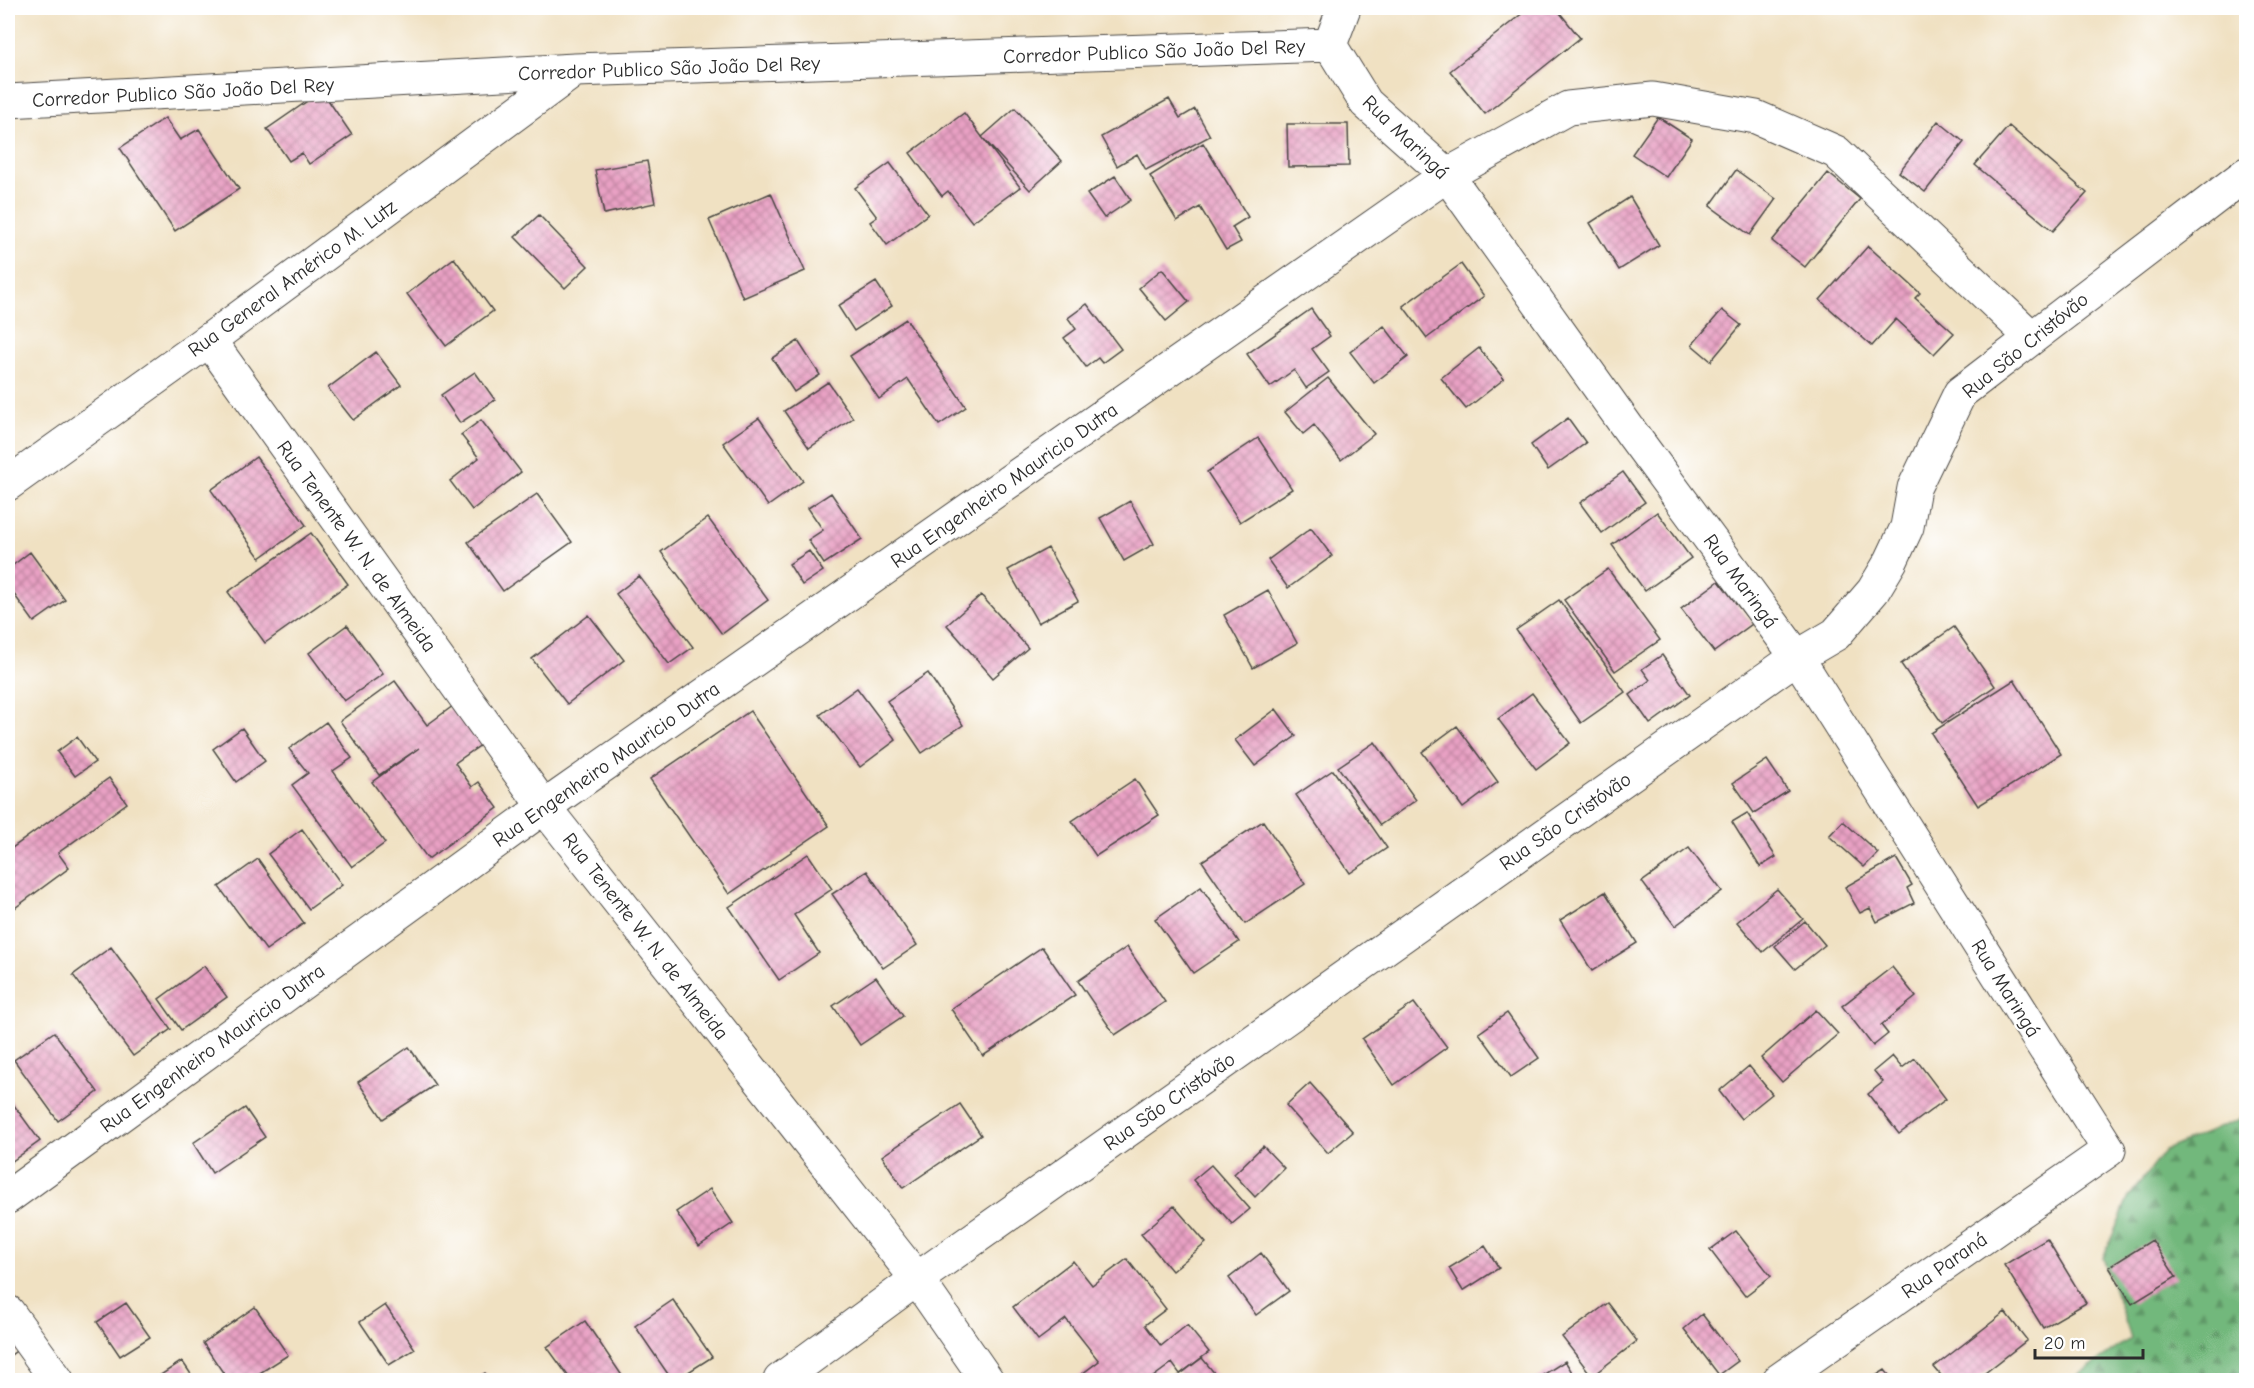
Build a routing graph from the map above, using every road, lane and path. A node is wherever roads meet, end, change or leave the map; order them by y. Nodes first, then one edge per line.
1 (1344, 8) edge
2 (1330, 45) junction
3 (575, 70) junction
4 (8, 101) edge
5 (2247, 174) edge
6 (1447, 175) junction
7 (2031, 338) junction
8 (209, 340) junction
9 (8, 484) edge
10 (1797, 657) junction
11 (543, 807) junction
12 (2109, 1150) joint
13 (8, 1197) edge
14 (917, 1279) junction
15 (8, 1312) edge
16 (57, 1380) edge
17 (780, 1380) edge
18 (987, 1380) edge
19 (1779, 1380) edge

1 - 2 street
2 - 3 street, Corredor Publico São João Del Rey
2 - 6 street, Rua Maringá
3 - 4 street, Corredor Publico São João Del Rey
3 - 8 street, Rua General Américo M. Lutz
5 - 7 street, Rua São Cristóvão
6 - 7 street, Rua Engenheiro Mauricio Dutra
6 - 10 street, Rua Maringá
6 - 11 street, Rua Engenheiro Mauricio Dutra
7 - 10 street, Rua São Cristóvão
8 - 9 street, Rua General Américo M. Lutz
8 - 11 street, Rua Tenente W. N. de Almeida
10 - 12 street, Rua Maringá
10 - 14 street, Rua São Cristóvão
11 - 13 street, Rua Engenheiro Mauricio Dutra
11 - 14 street, Rua Tenente W. N. de Almeida
12 - 19 street, Rua Paraná
14 - 17 street, Rua São Cristóvão
14 - 18 street, Rua Tenente W. N. de Almeida
15 - 16 street

